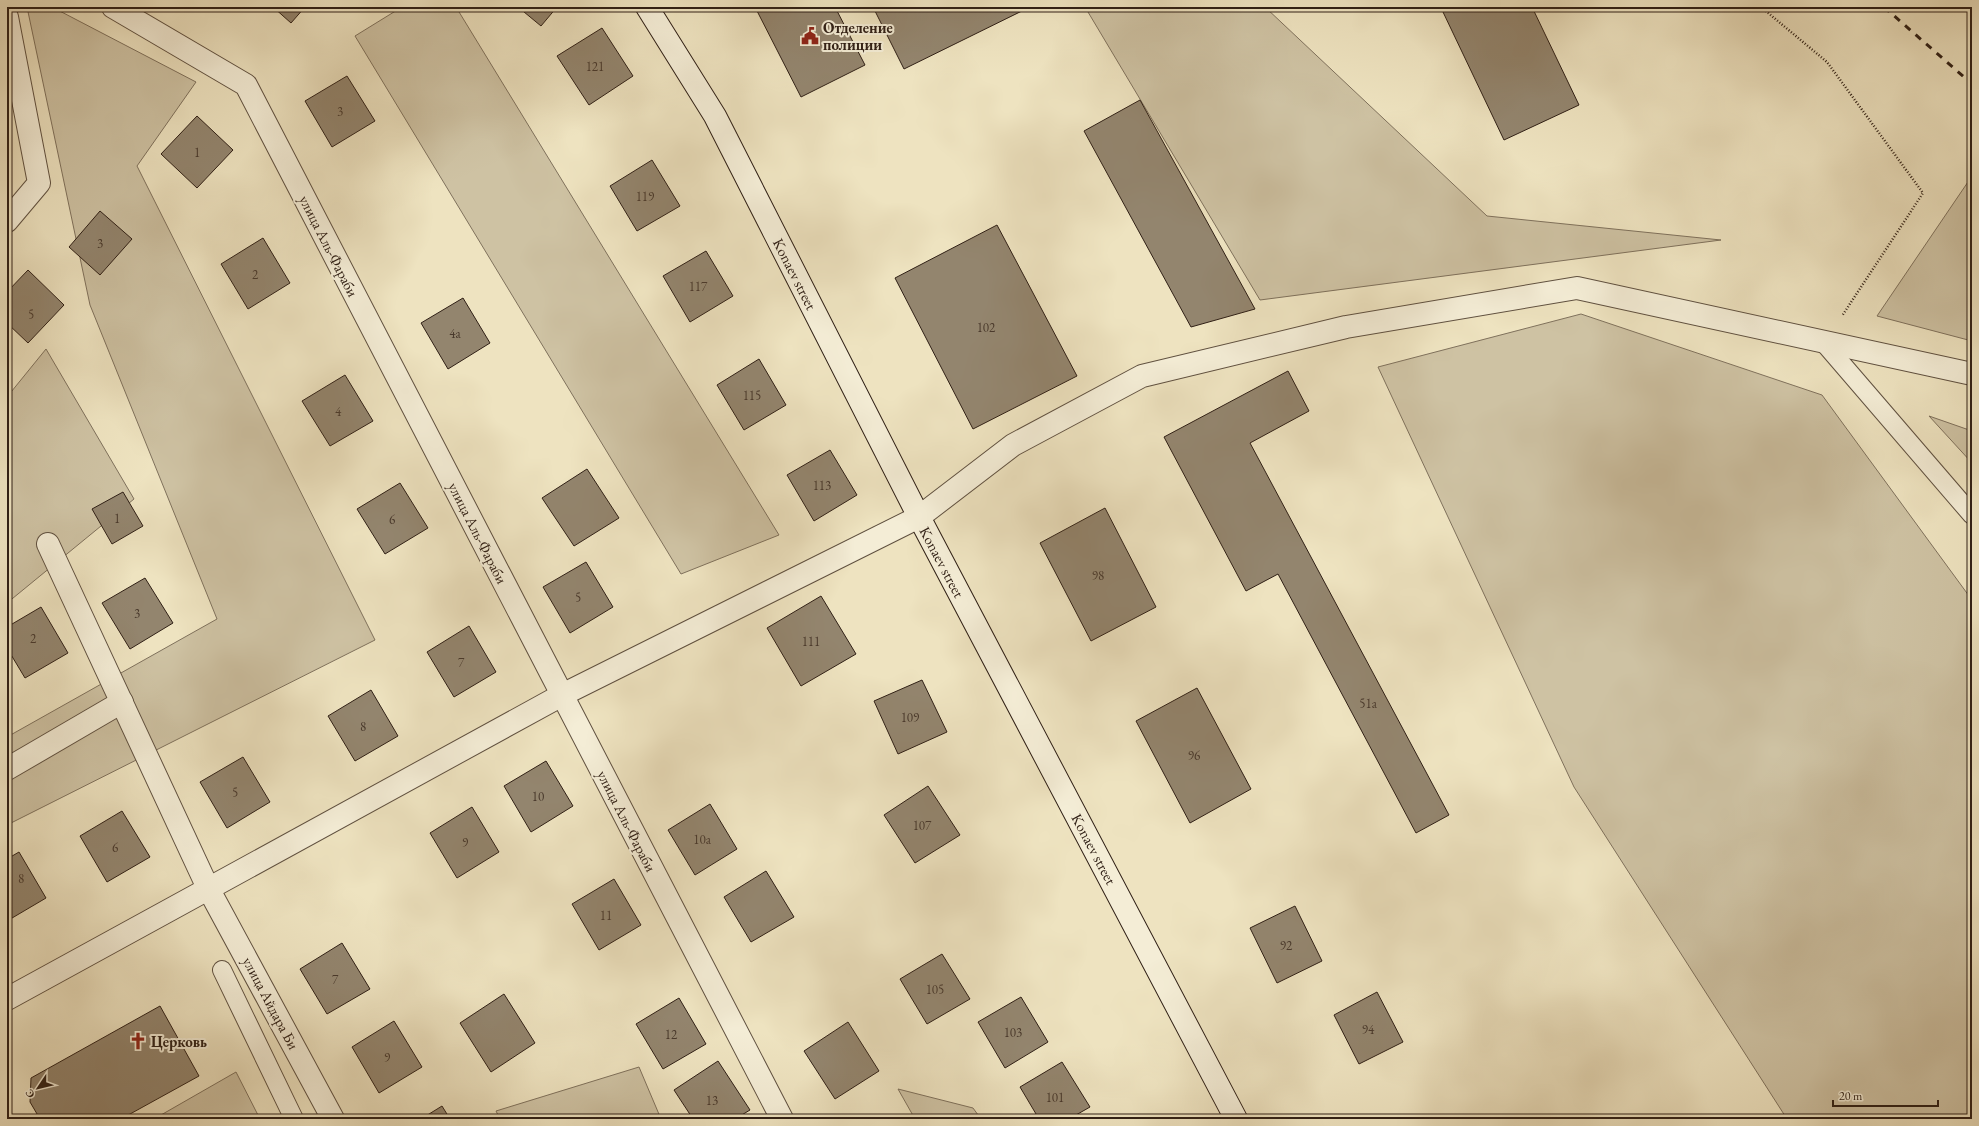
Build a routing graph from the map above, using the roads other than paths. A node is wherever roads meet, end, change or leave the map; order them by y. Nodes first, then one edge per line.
1 (113, 7) edge
2 (647, 7) edge
3 (7, 17) edge
4 (7, 221) edge
5 (1824, 343) junction
6 (1972, 374) edge
7 (1972, 515) edge
8 (919, 517) junction
9 (48, 544) dead end
10 (562, 695) junction
11 (122, 702) junction
12 (7, 769) edge
13 (208, 888) junction
14 (222, 970) dead end
15 (7, 999) edge
16 (294, 1119) edge
17 (333, 1119) edge
18 (782, 1119) edge
19 (1236, 1119) edge

1 - 10 street, улица Аль-Фараби
2 - 8 street, Konaev street
3 - 4 street
5 - 6 street
5 - 7 lane
5 - 8 street
8 - 10 street
8 - 19 street, Konaev street
9 - 11 street, улица Айдара Би
10 - 13 street
10 - 18 street, улица Аль-Фараби
11 - 12 street
11 - 13 street, улица Айдара Би
13 - 15 street
13 - 17 street, улица Айдара Би
14 - 16 lane

